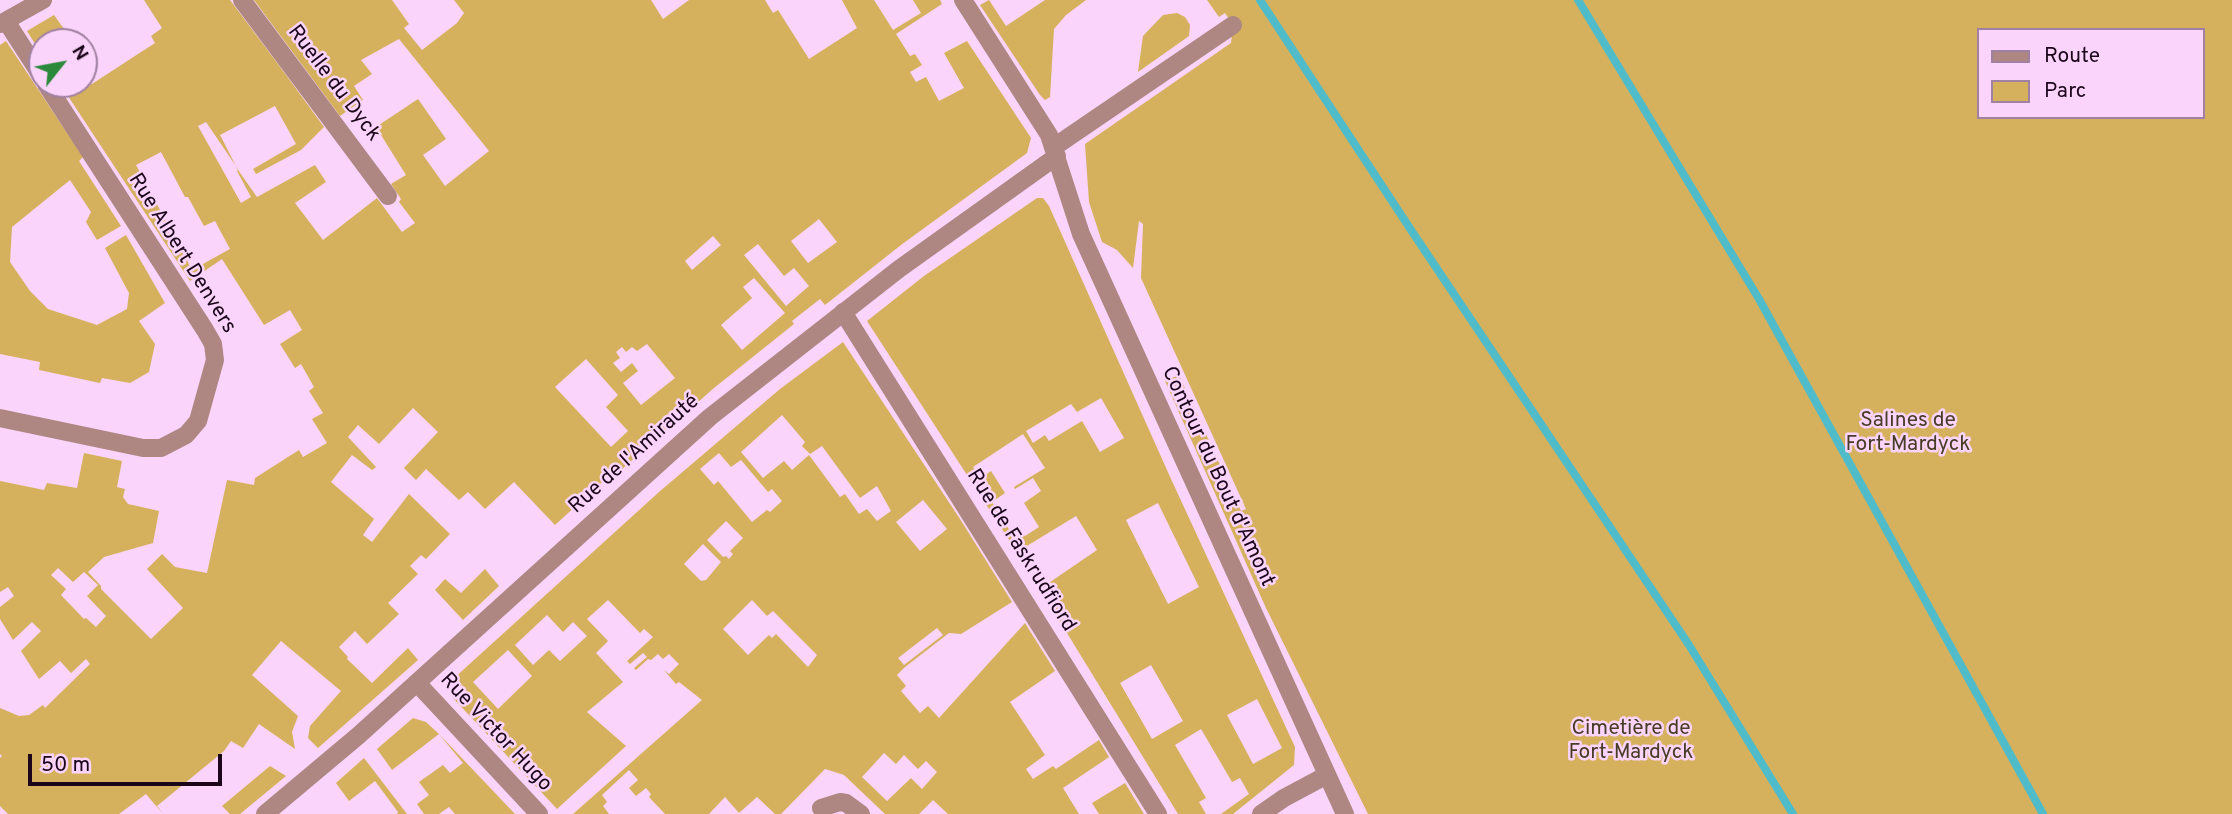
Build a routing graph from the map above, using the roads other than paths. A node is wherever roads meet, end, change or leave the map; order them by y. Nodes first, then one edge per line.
1 (43, 0) edge
2 (242, 0) edge
3 (963, 0) edge
4 (3, 22) edge
5 (1233, 25) dead end
6 (28, 57) edge
7 (55, 98) edge
8 (1055, 151) junction
9 (388, 196) dead end
10 (843, 312) junction
11 (0, 418) edge
12 (417, 683) junction
13 (1327, 775) junction
14 (821, 808) dead end
15 (265, 814) edge
16 (539, 814) edge
17 (861, 814) edge
18 (1158, 814) edge
19 (1261, 814) edge
20 (1345, 814) edge

1 - 4 street
2 - 9 street, Ruelle du Dyck
3 - 8 street, Contour du Bout d'Amont
4 - 6 street
5 - 8 street, Rue de l'Amirauté
7 - 11 street, Rue Albert Denvers
8 - 10 street, Rue de l'Amirauté
8 - 13 street, Contour du Bout d'Amont
10 - 12 street, Rue de l'Amirauté
10 - 18 street, Rue de Faskrudfiord
12 - 15 street, Rue de l'Amirauté
12 - 16 street, Rue Victor Hugo
13 - 19 street
13 - 20 street, Contour du Bout d'Amont
14 - 17 street

